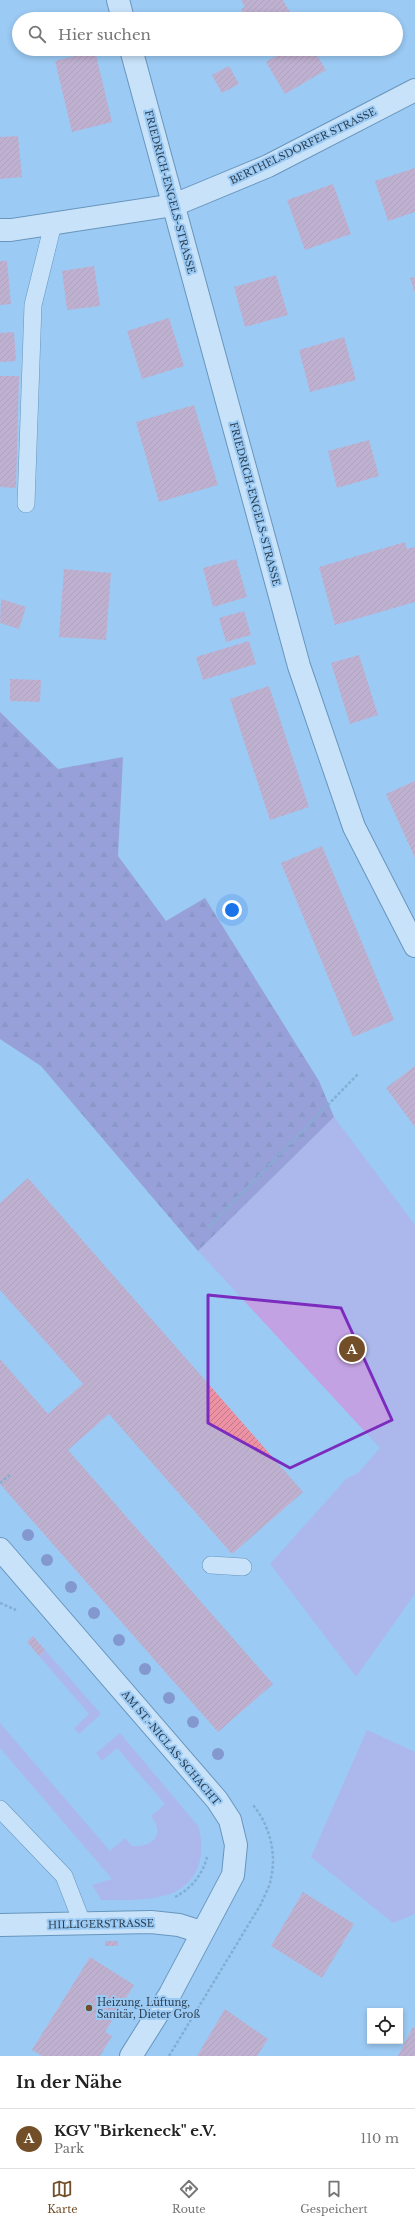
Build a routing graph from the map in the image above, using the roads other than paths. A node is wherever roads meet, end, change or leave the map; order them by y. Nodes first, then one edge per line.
1 (118, 0) edge
2 (121, 12) edge
3 (133, 56) edge
4 (415, 90) edge
5 (174, 205) junction
6 (53, 224) junction
7 (0, 230) edge
8 (26, 504) dead end
9 (415, 946) edge
10 (0, 1549) edge
11 (211, 1566) dead end
12 (243, 1567) dead end
13 (0, 1809) edge
14 (0, 1925) edge
15 (82, 1925) junction
16 (201, 1932) junction
17 (131, 2056) edge

1 - 2 street
3 - 5 street, FRIEDRICH-ENGELS-STRASSE
4 - 5 street, BERTHELSDORFER STRASSE
5 - 6 street, BERTHELSDORFER STRASSE
5 - 9 street, FRIEDRICH-ENGELS-STRASSE
6 - 7 street, BERTHELSDORFER STRASSE
6 - 8 lane
10 - 16 street, AM ST.-NICLAS-SCHACHT
11 - 12 lane
13 - 15 lane
14 - 15 street, HILLIGERSTRASSE
15 - 16 street, HILLIGERSTRASSE
16 - 17 street, AM ST.-NICLAS-SCHACHT

